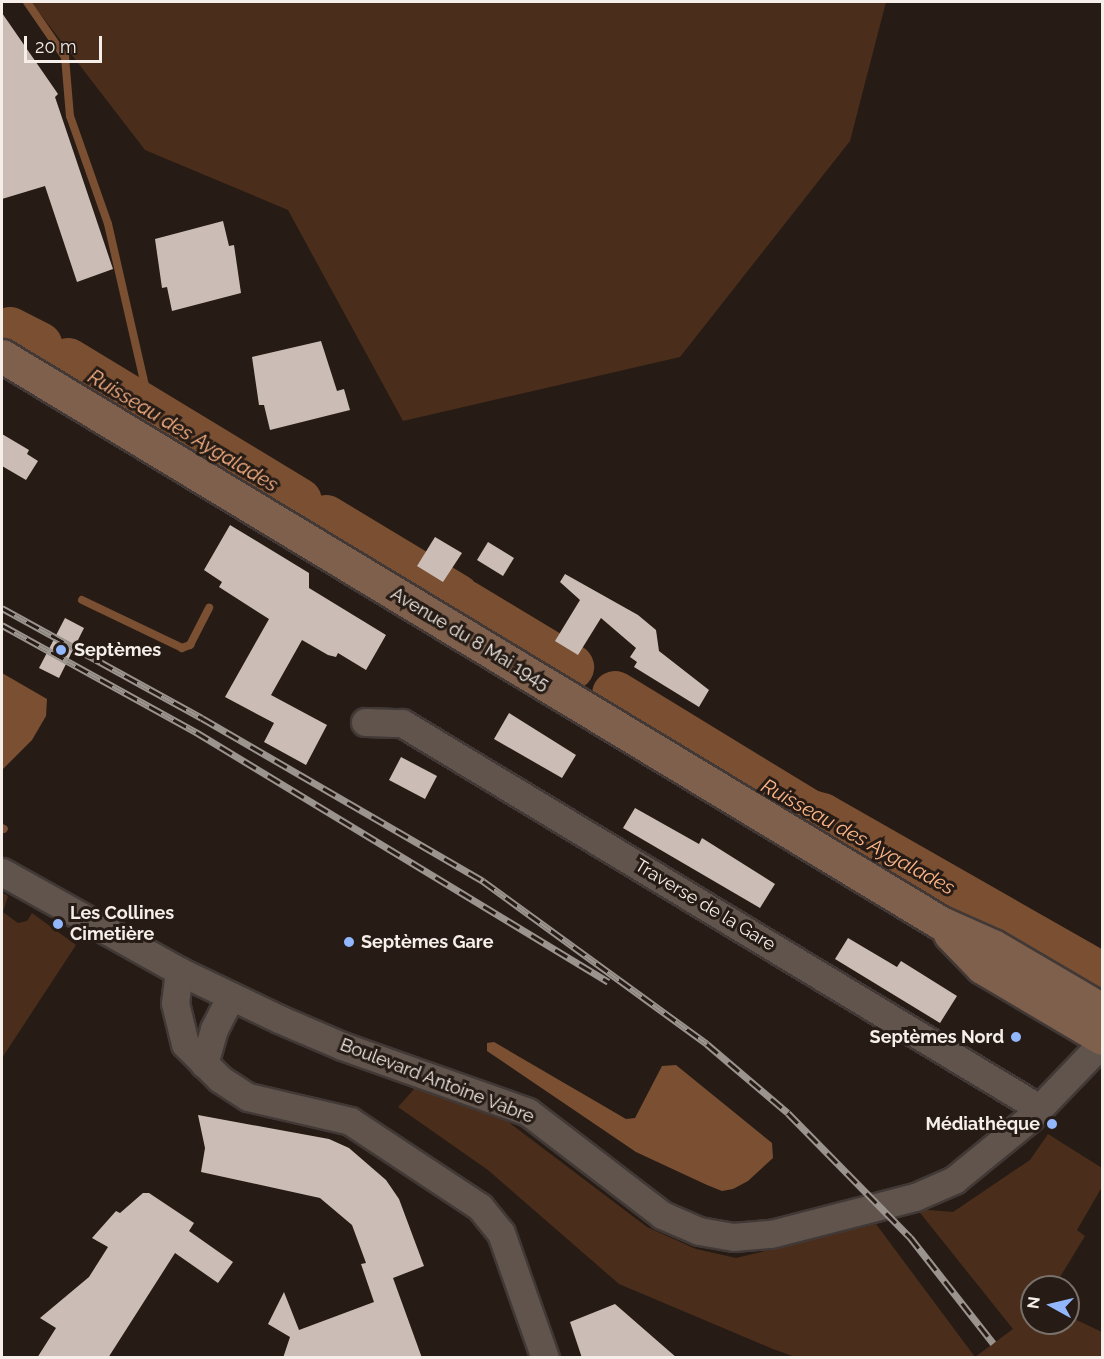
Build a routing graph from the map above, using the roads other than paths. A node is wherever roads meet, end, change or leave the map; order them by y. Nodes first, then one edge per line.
1 (2, 356) edge
2 (365, 722) dead end
3 (2, 872) edge
4 (939, 922) junction
5 (179, 971) junction
6 (231, 996) junction
7 (1102, 1010) edge
8 (1102, 1038) edge
9 (1102, 1042) edge
10 (204, 1064) junction
11 (1039, 1108) junction
12 (545, 1358) edge

1 - 4 main road, Avenue du 8 Mai 1945
2 - 11 street, Traverse de la Gare
3 - 5 street, Boulevard Antoine Vabre
4 - 7 main road, Avenue du 8 Mai 1945
4 - 8 main road, Avenue du 8 Mai 1945
5 - 6 street, Boulevard Antoine Vabre
5 - 10 street
6 - 10 street
6 - 11 street, Boulevard Antoine Vabre
9 - 11 street, Boulevard Antoine Vabre
10 - 12 street

